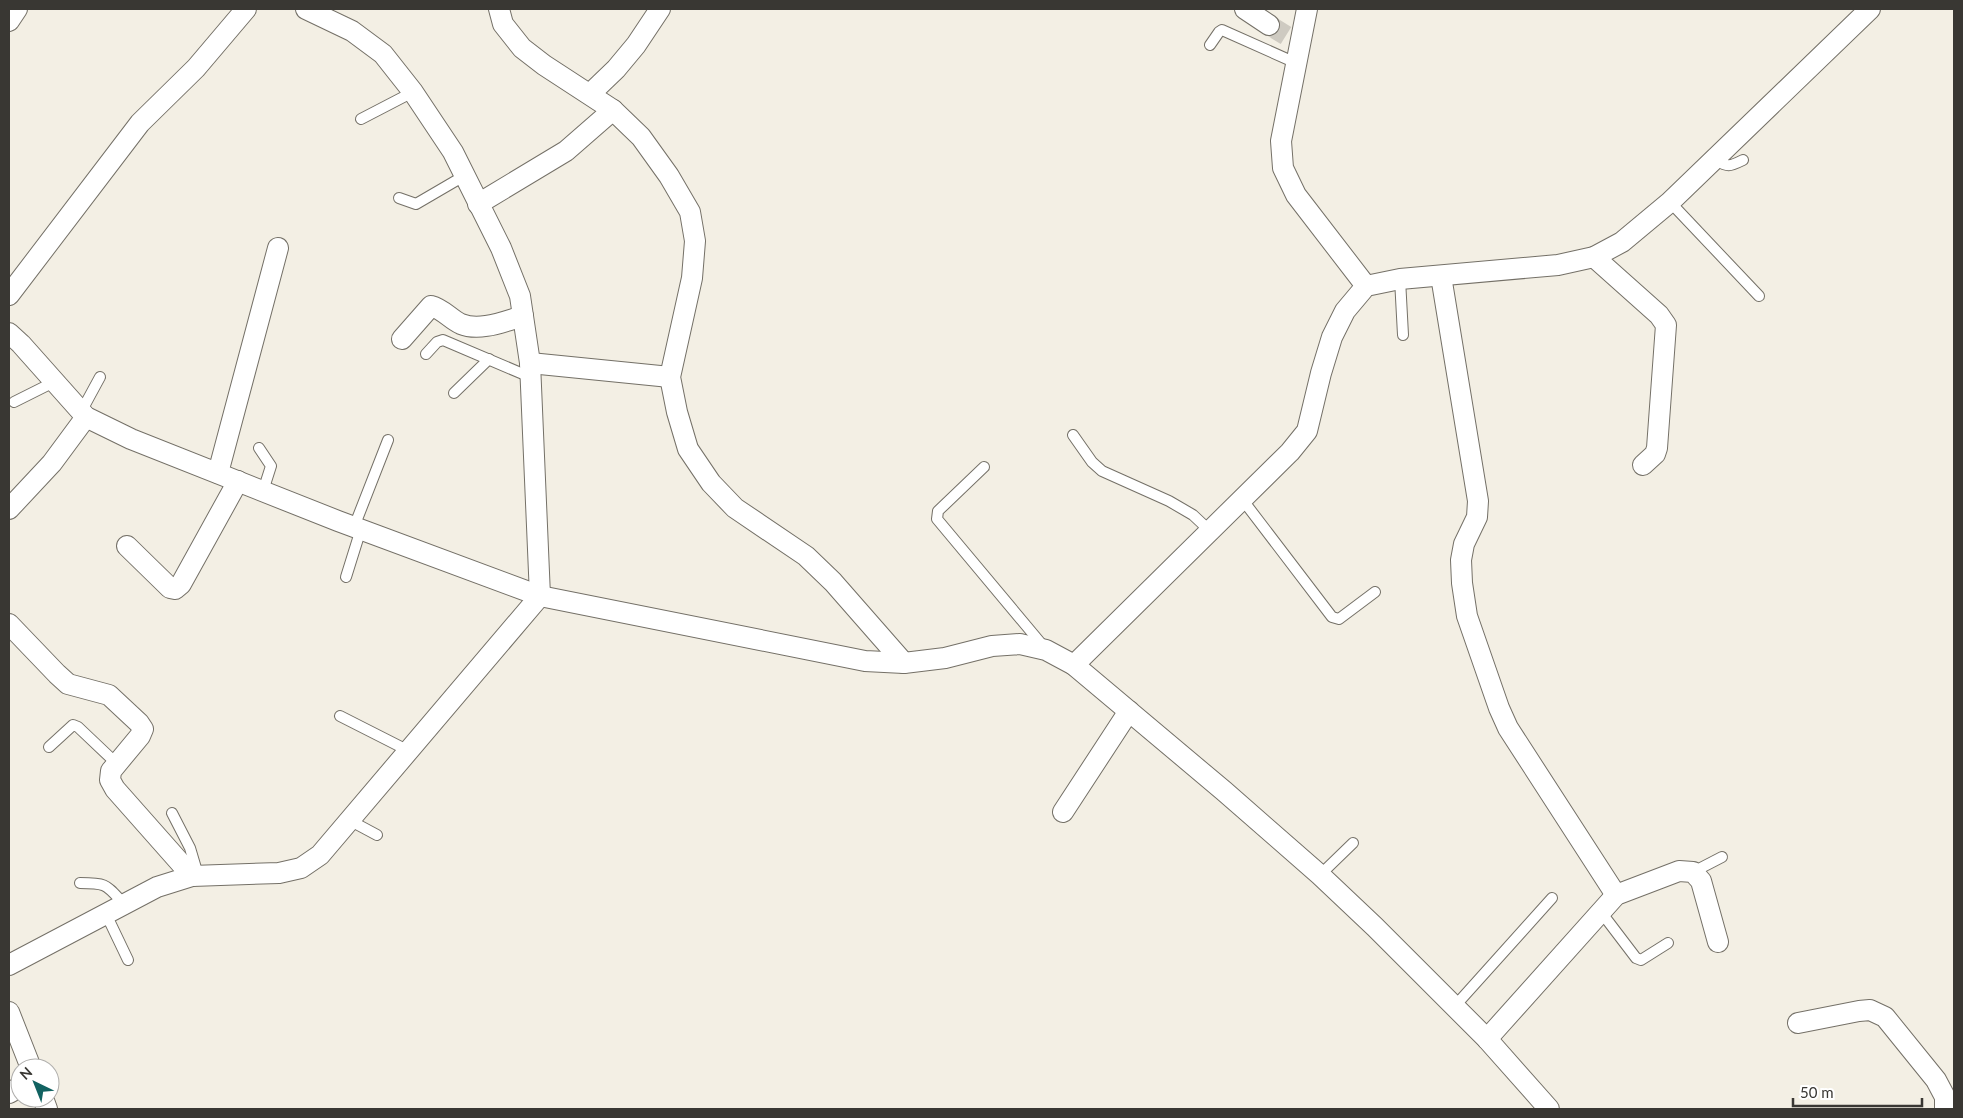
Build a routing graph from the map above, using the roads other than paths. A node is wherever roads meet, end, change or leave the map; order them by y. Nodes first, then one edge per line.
1 (17, 9) edge
2 (246, 9) edge
3 (306, 9) edge
4 (500, 9) edge
5 (660, 9) edge
6 (1245, 9) edge
7 (1307, 9) edge
8 (1870, 9) edge
9 (9, 21) edge
10 (1269, 24) tunnel mouth
11 (1210, 45) dead end
12 (1295, 48) junction
13 (413, 92) junction
14 (590, 94) junction
15 (613, 110) junction
16 (361, 119) dead end
17 (1715, 160) junction
18 (1743, 160) dead end
19 (464, 176) junction
20 (399, 198) dead end
21 (1670, 202) junction
22 (478, 204) junction
23 (278, 248) dead end
24 (1594, 257) junction
25 (1441, 276) junction
26 (1400, 279) junction
27 (1366, 286) junction
28 (9, 295) edge
29 (1759, 296) dead end
30 (523, 316) junction
31 (9, 334) edge
32 (1403, 335) dead end
33 (402, 339) dead end
34 (426, 354) dead end
35 (489, 360) junction
36 (530, 370) junction
37 (100, 377) dead end
38 (670, 377) junction
39 (54, 382) junction
40 (454, 392) dead end
41 (14, 402) dead end
42 (84, 414) junction
43 (1073, 435) dead end
44 (388, 440) dead end
45 (259, 448) dead end
46 (1643, 465) dead end
47 (984, 467) dead end
48 (218, 473) junction
49 (238, 481) junction
50 (263, 491) junction
51 (1242, 499) junction
52 (9, 509) edge
53 (357, 528) junction
54 (1210, 531) junction
55 (127, 546) dead end
56 (346, 577) dead end
57 (1375, 592) dead end
58 (540, 596) junction
59 (9, 624) edge
60 (1046, 650) junction
61 (904, 663) junction
62 (1074, 665) junction
63 (1129, 711) junction
64 (340, 716) dead end
65 (49, 747) dead end
66 (409, 751) junction
67 (117, 764) junction
68 (1063, 812) dead end
69 (172, 813) dead end
70 (349, 820) junction
71 (377, 835) dead end
72 (1353, 843) dead end
73 (1722, 857) dead end
74 (1692, 872) junction
75 (1320, 875) junction
76 (195, 876) junction
77 (80, 883) dead end
78 (1616, 895) junction
79 (1552, 898) dead end
80 (124, 904) junction
81 (1601, 912) junction
82 (106, 914) junction
83 (1718, 942) dead end
84 (1668, 943) dead end
85 (128, 960) dead end
86 (9, 965) edge
87 (1455, 1006) junction
88 (9, 1012) edge
89 (1798, 1023) dead end
90 (1487, 1039) junction
91 (27, 1058) edge
92 (1549, 1109) edge
93 (1945, 1109) edge

1 - 9 street
2 - 28 street
3 - 13 street
4 - 14 street
5 - 14 street
6 - 10 street
7 - 12 street
8 - 17 street
11 - 12 lane
12 - 27 street
13 - 16 lane
13 - 19 street
14 - 15 street
15 - 22 street
15 - 38 street
17 - 18 lane
17 - 21 street
19 - 20 lane
19 - 22 street
21 - 24 street
21 - 29 lane
22 - 30 street
23 - 48 street
24 - 25 street
24 - 46 street
25 - 26 street
25 - 78 street
26 - 27 street
26 - 32 lane
27 - 51 street
30 - 33 street
30 - 36 street
31 - 39 street
34 - 35 lane
35 - 36 lane
35 - 40 lane
36 - 38 street
36 - 58 street
37 - 42 lane
38 - 61 street
39 - 41 lane
39 - 42 street
42 - 48 street
42 - 52 street
43 - 54 lane
44 - 53 lane
45 - 50 lane
47 - 60 lane
48 - 49 street
49 - 50 street
49 - 55 street
50 - 53 street
51 - 54 street
51 - 57 lane
53 - 56 lane
53 - 58 street
54 - 62 street
58 - 61 street
58 - 66 street
59 - 67 street
60 - 61 street
60 - 62 street
62 - 63 street
63 - 68 street
63 - 75 street
64 - 66 lane
65 - 67 lane
66 - 70 street
67 - 76 street
69 - 76 lane
70 - 71 lane
70 - 76 street
72 - 75 lane
73 - 74 lane
74 - 78 street
74 - 83 street
75 - 87 street
76 - 80 street
77 - 80 lane
78 - 81 street
79 - 87 lane
80 - 82 street
81 - 84 lane
81 - 90 street
82 - 85 lane
82 - 86 street
87 - 90 street
88 - 91 street
89 - 93 street
90 - 92 street

